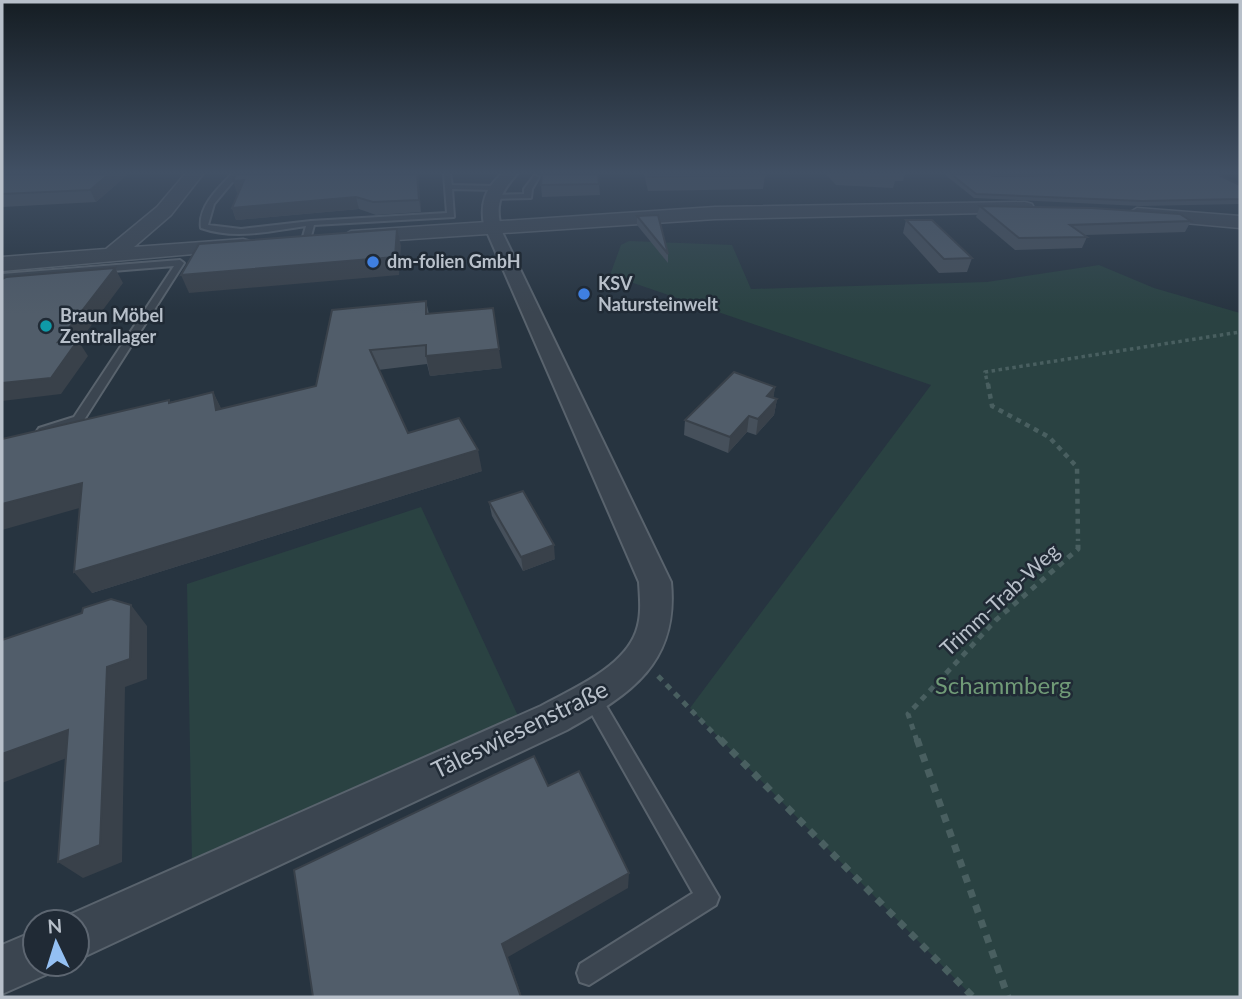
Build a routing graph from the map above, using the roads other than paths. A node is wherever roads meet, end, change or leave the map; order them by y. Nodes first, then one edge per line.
1 (154, 221) edge
2 (161, 221) edge
3 (204, 221) edge
4 (379, 221) edge
5 (401, 221) edge
6 (499, 221) edge
7 (309, 231) junction
8 (160, 233) junction
9 (229, 246) junction
10 (119, 255) junction
11 (2, 264) edge
12 (2, 277) edge
13 (27, 436) edge
14 (592, 698) junction
15 (91, 930) edge
16 (21, 961) edge
17 (2, 970) edge
18 (589, 973) dead end

1 - 10 street
2 - 8 street
3 - 7 lane
4 - 7 street
5 - 7 lane
6 - 14 street, Täleswiesenstraße
7 - 9 street
8 - 9 street
8 - 10 street
9 - 10 street
10 - 11 street
12 - 13 lane
14 - 15 street, Täleswiesenstraße
14 - 18 lane
16 - 17 street

